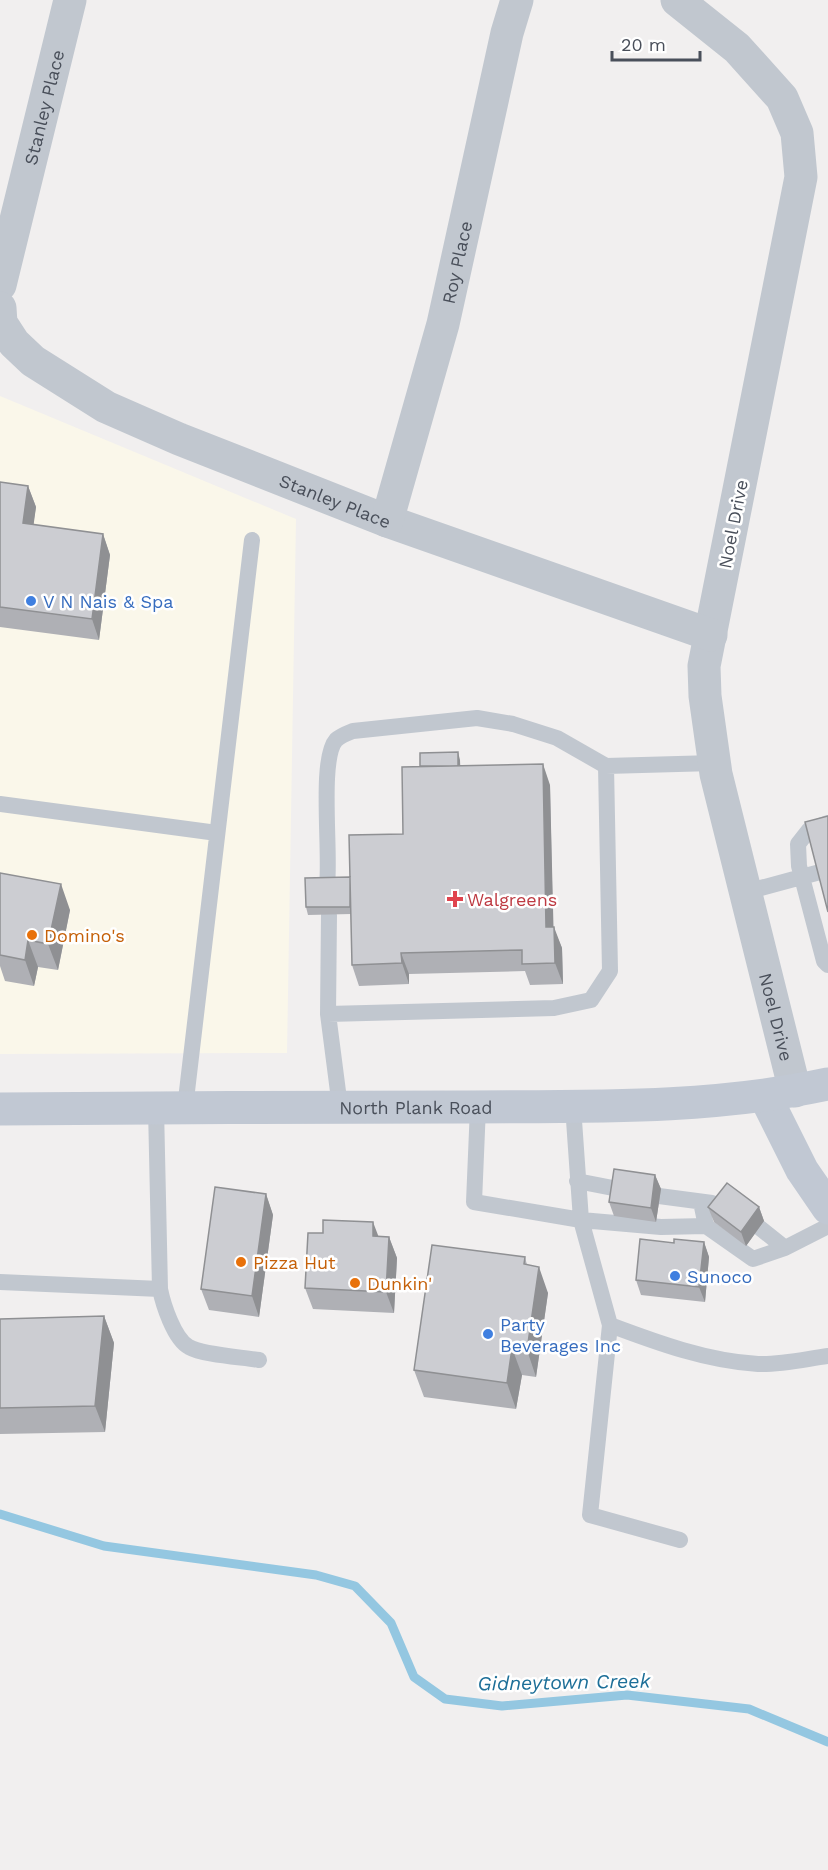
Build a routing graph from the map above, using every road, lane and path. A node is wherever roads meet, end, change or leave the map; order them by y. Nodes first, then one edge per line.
1 (70, 0) edge
2 (517, 0) edge
3 (677, 0) edge
4 (0, 285) edge
5 (0, 308) edge
6 (387, 521) junction
7 (252, 540) dead end
8 (711, 634) junction
9 (714, 762) junction
10 (606, 766) junction
11 (0, 804) edge
12 (828, 822) edge
13 (217, 833) junction
14 (815, 852) edge
15 (798, 856) junction
16 (820, 872) edge
17 (802, 877) junction
18 (327, 885) edge
19 (746, 892) junction
20 (329, 915) edge
21 (828, 965) edge
22 (328, 1014) junction
23 (828, 1084) edge
24 (780, 1093) junction
25 (573, 1106) junction
26 (340, 1107) junction
27 (478, 1107) junction
28 (171, 1108) junction
29 (0, 1109) edge
30 (577, 1181) junction
31 (618, 1189) edge
32 (659, 1196) dead end
33 (701, 1202) junction
34 (727, 1204) edge
35 (828, 1208) edge
36 (580, 1220) junction
37 (706, 1226) junction
38 (828, 1226) edge
39 (760, 1228) dead end
40 (785, 1248) junction
41 (0, 1282) edge
42 (160, 1288) junction
43 (610, 1325) junction
44 (828, 1356) edge
45 (259, 1360) dead end
46 (680, 1540) dead end

1 - 4 street, Stanley Place
2 - 6 street, Roy Place
3 - 8 street, Noel Drive
5 - 6 street, Stanley Place
6 - 8 street, Stanley Place
7 - 13 lane
8 - 9 street, Noel Drive
9 - 10 lane
9 - 19 street, Noel Drive
10 - 18 lane
10 - 22 lane
11 - 13 lane
12 - 15 lane
13 - 28 lane
14 - 15 lane
15 - 17 lane
16 - 17 lane
17 - 19 lane
17 - 21 lane
19 - 24 street, Noel Drive
20 - 22 lane
22 - 26 lane
23 - 24 main road, North Plank Road
24 - 25 main road, North Plank Road
24 - 35 main road
25 - 27 main road, North Plank Road
25 - 30 lane
26 - 27 main road, North Plank Road
26 - 28 main road, North Plank Road
27 - 36 lane
28 - 29 main road, North Plank Road
28 - 42 lane
30 - 31 lane
30 - 36 lane
32 - 33 lane
33 - 34 lane
33 - 37 lane
36 - 37 lane
36 - 43 lane
37 - 40 lane
38 - 40 lane
39 - 40 lane
41 - 42 lane
42 - 45 lane
43 - 44 lane
43 - 46 lane

